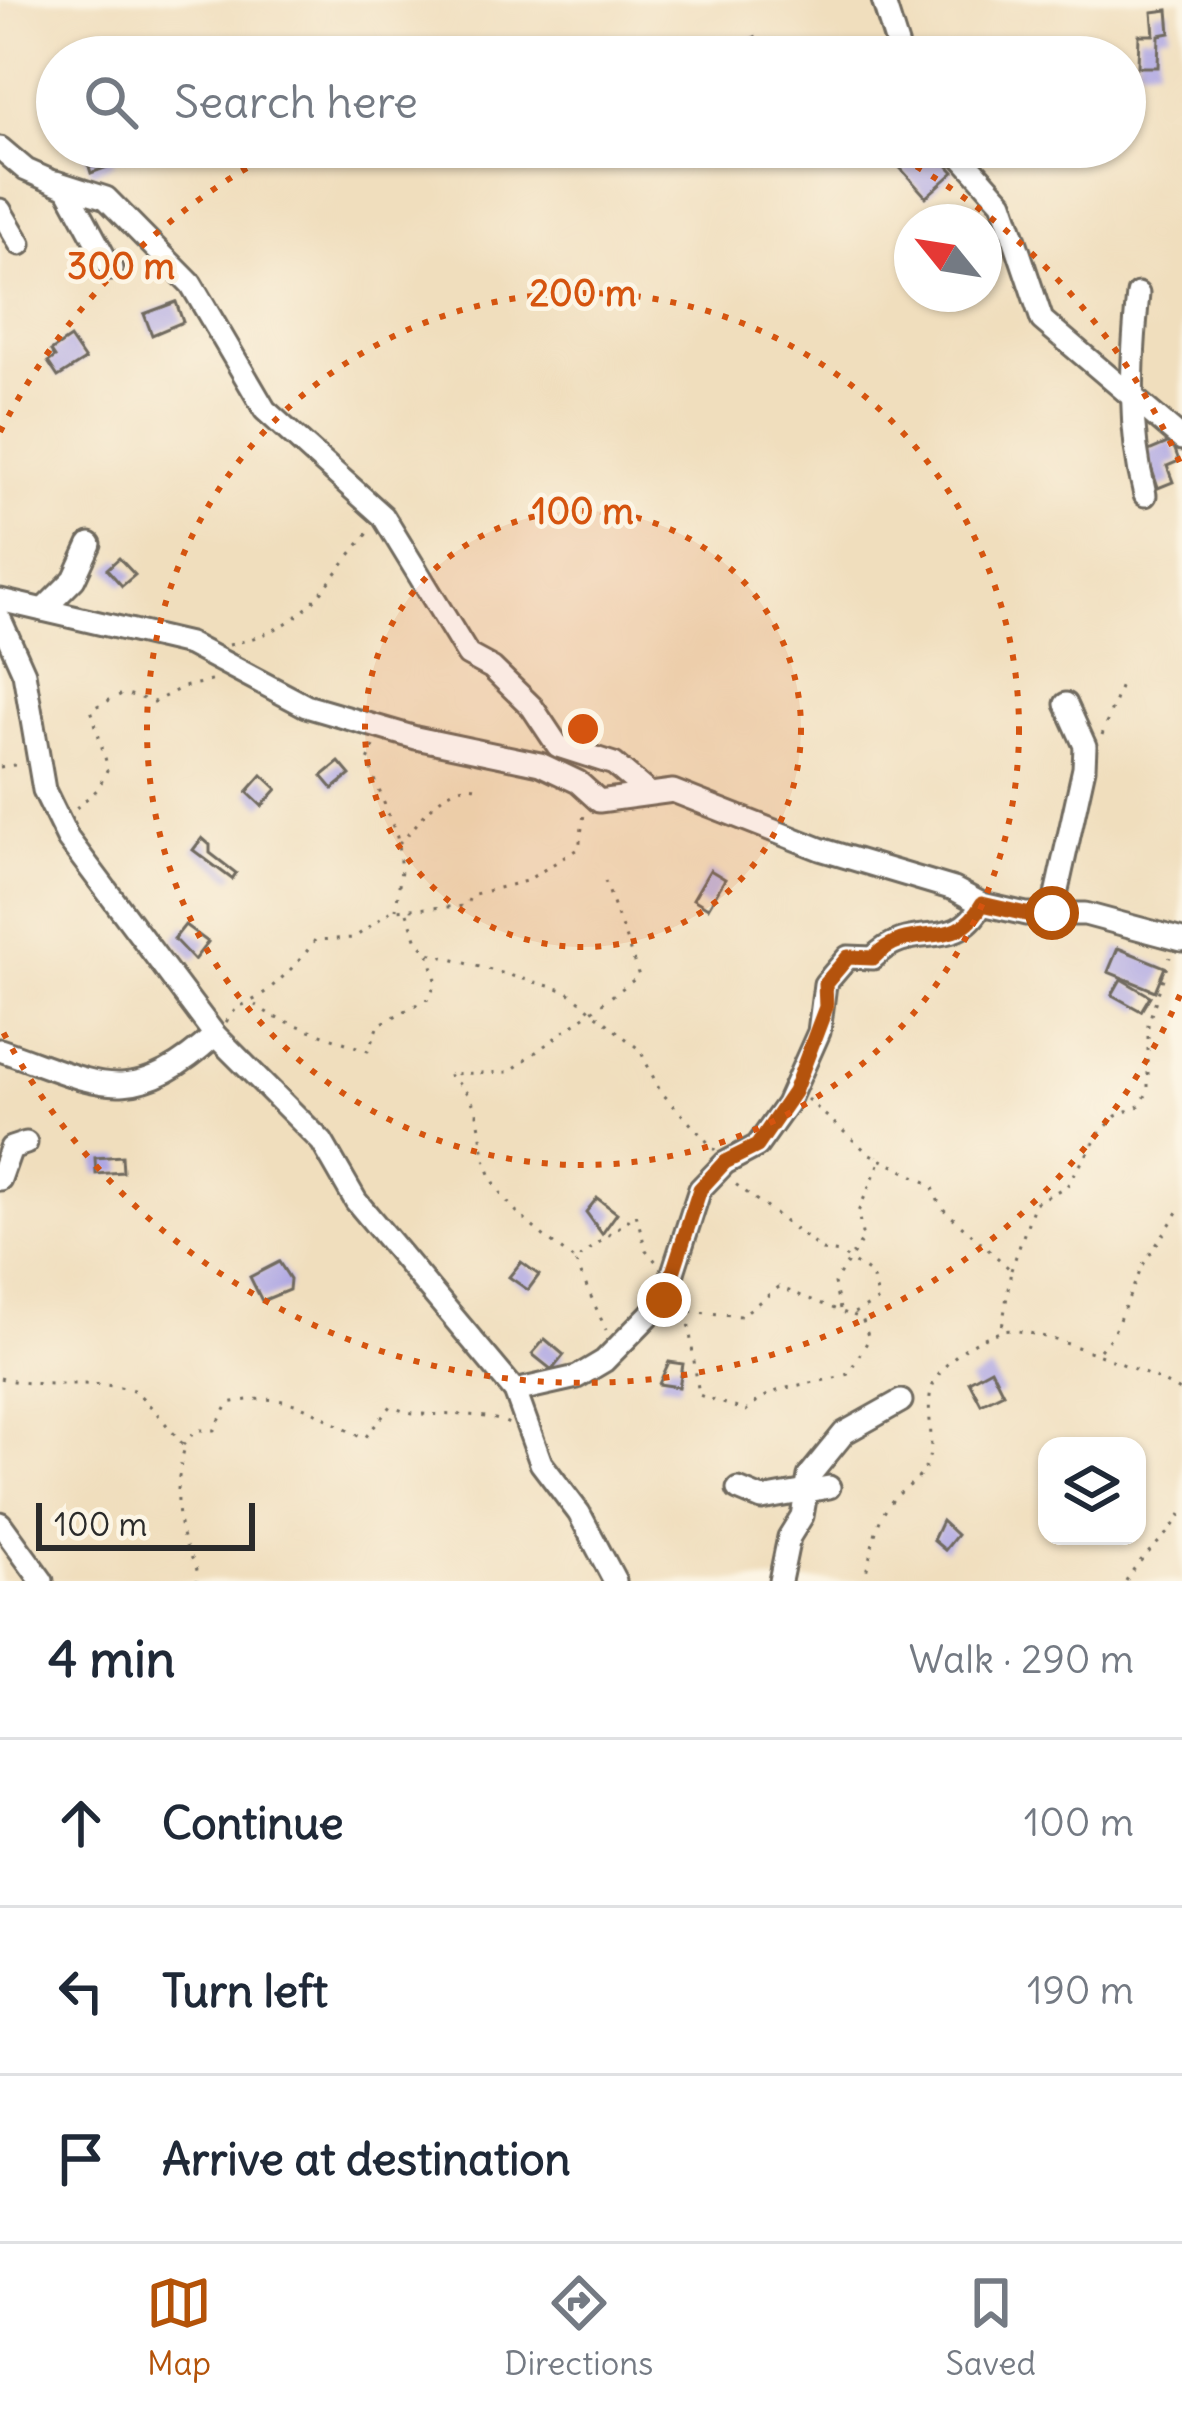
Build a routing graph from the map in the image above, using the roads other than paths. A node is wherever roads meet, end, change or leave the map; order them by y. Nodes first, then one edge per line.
1 (883, 0) edge
2 (895, 36) edge
3 (0, 148) edge
4 (972, 168) edge
5 (56, 182) junction
6 (0, 210) edge
7 (20, 244) dead end
8 (111, 269) dead end
9 (1138, 294) dead end
10 (1136, 403) junction
11 (1182, 440) edge
12 (1145, 495) dead end
13 (90, 544) dead end
14 (0, 600) edge
15 (43, 610) junction
16 (0, 619) edge
17 (1066, 704) dead end
18 (647, 792) junction
19 (982, 904) junction
20 (1052, 913) junction
21 (1181, 939) edge
22 (215, 1036) junction
23 (0, 1050) edge
24 (26, 1143) dead end
25 (0, 1179) edge
26 (515, 1391) junction
27 (901, 1401) dead end
28 (804, 1487) junction
29 (830, 1487) dead end
30 (738, 1490) dead end
31 (0, 1523) edge
32 (42, 1581) edge
33 (615, 1581) edge
34 (780, 1581) edge

1 - 2 street
3 - 5 street
4 - 10 street
5 - 8 street
5 - 18 street
6 - 7 street
9 - 10 street
10 - 11 street
10 - 12 street
13 - 15 street
14 - 15 street
15 - 18 street
16 - 22 street
17 - 20 street
18 - 19 street
19 - 20 street
19 - 26 street
20 - 21 street
22 - 23 street
22 - 26 street
24 - 25 street
26 - 33 street
27 - 28 street
28 - 29 street
28 - 30 street
28 - 34 street
31 - 32 street

